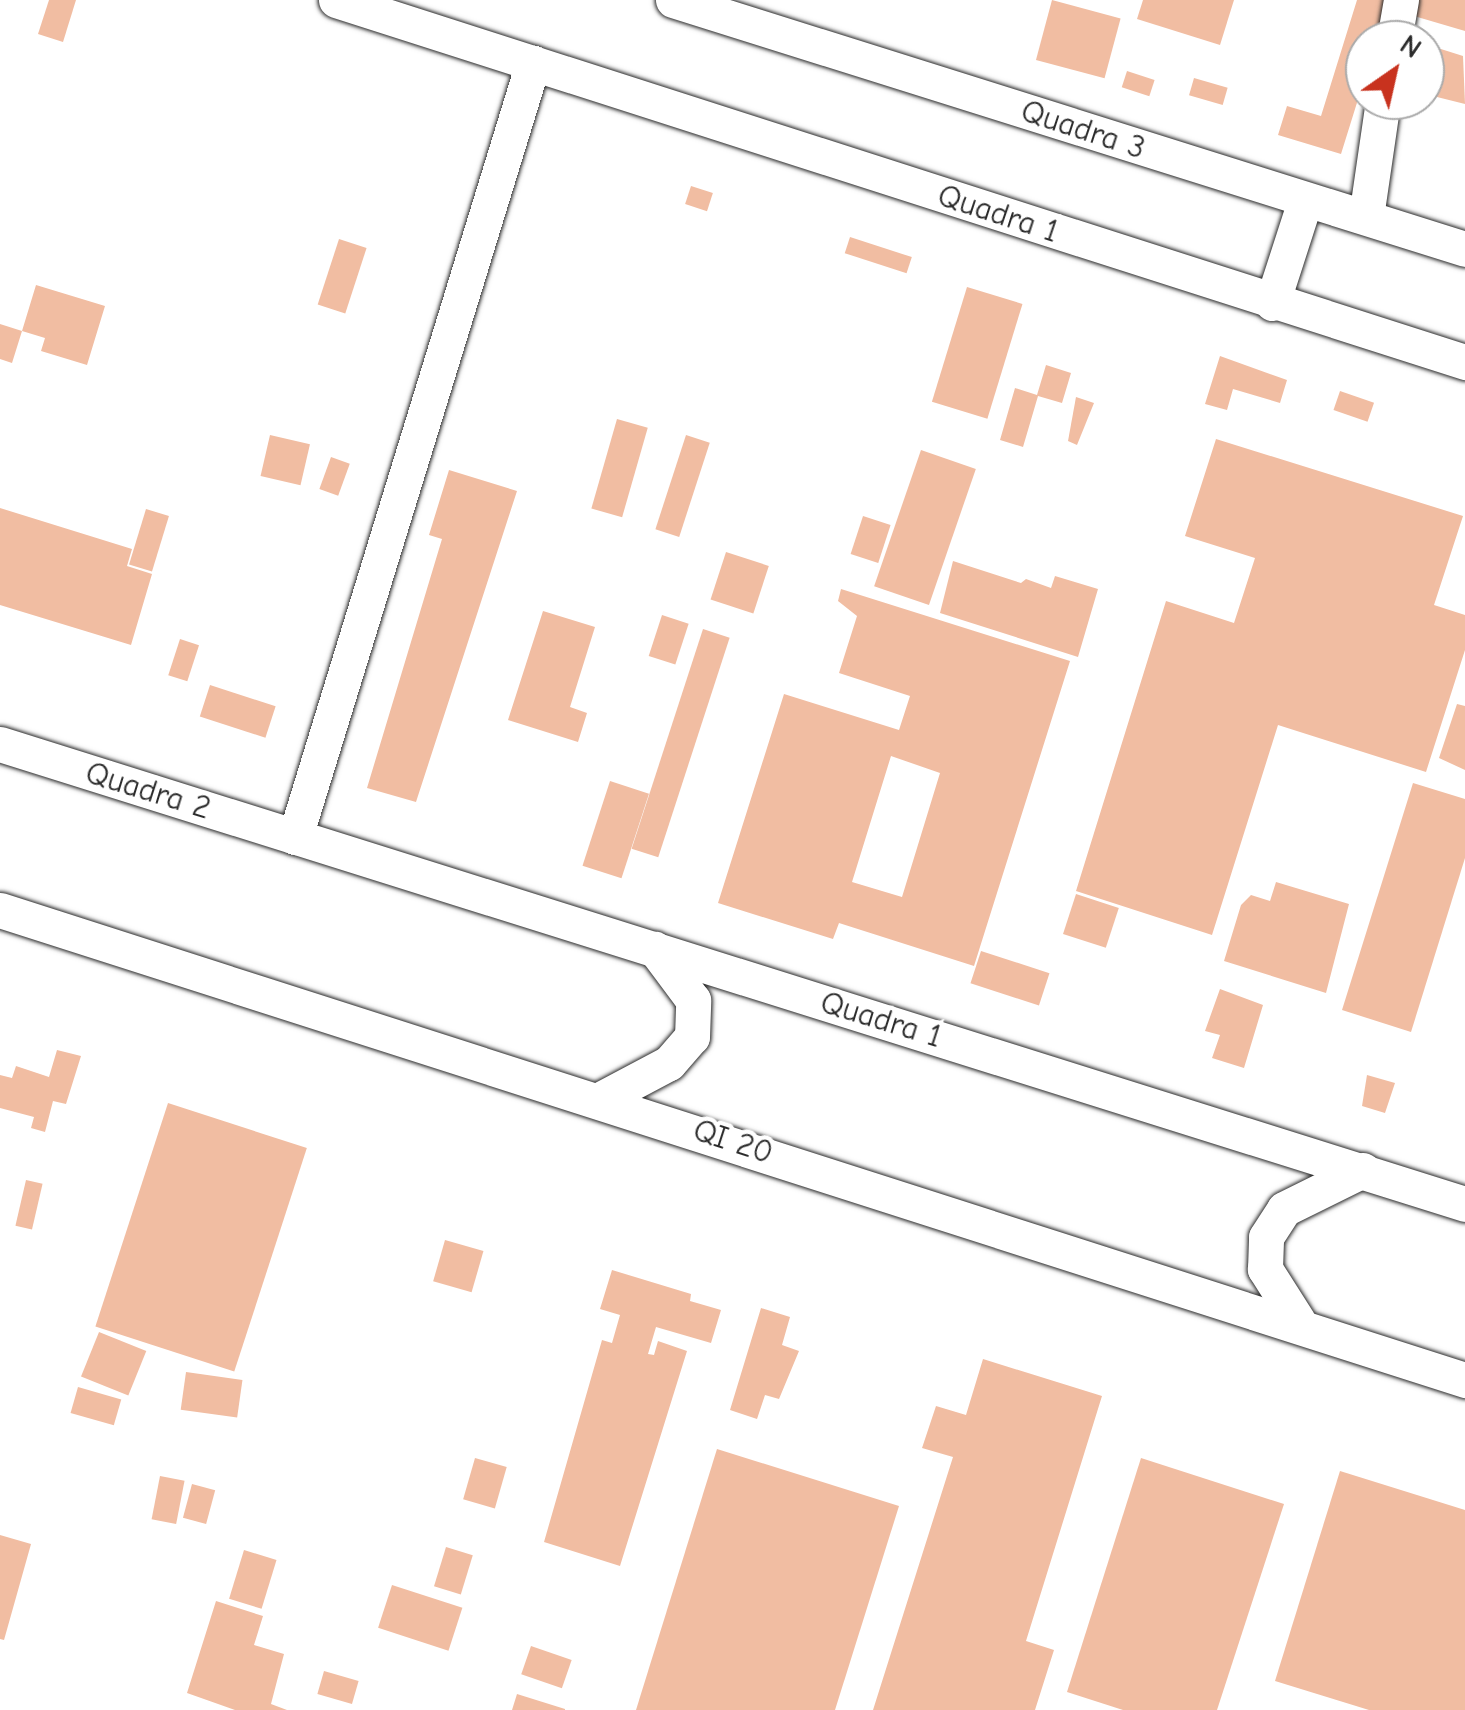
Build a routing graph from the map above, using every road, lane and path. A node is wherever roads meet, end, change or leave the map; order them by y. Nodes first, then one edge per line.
1 (336, 0) edge
2 (693, 3) edge
3 (533, 63) junction
4 (1380, 120) edge
5 (1305, 201) junction
6 (1366, 217) junction
7 (1465, 249) edge
8 (1272, 303) junction
9 (1465, 362) edge
10 (0, 744) edge
11 (295, 837) junction
12 (0, 910) edge
13 (655, 949) junction
14 (599, 1100) junction
15 (1363, 1170) junction
16 (1465, 1204) edge
17 (1298, 1321) junction
18 (1465, 1380) edge

1 - 3 street
2 - 5 street, Quadra 3
3 - 8 street, Quadra 1
3 - 11 street
4 - 6 street
5 - 6 street, Quadra 3
5 - 8 street
6 - 7 street, Quadra 3
8 - 9 street, Quadra 1
10 - 11 street, Quadra 2
11 - 13 street, Quadra 1
12 - 14 street, QI 20
13 - 14 street
13 - 15 street, Quadra 1
14 - 17 street, QI 20
15 - 16 street, Quadra 1
15 - 17 street
17 - 18 street, QI 20

